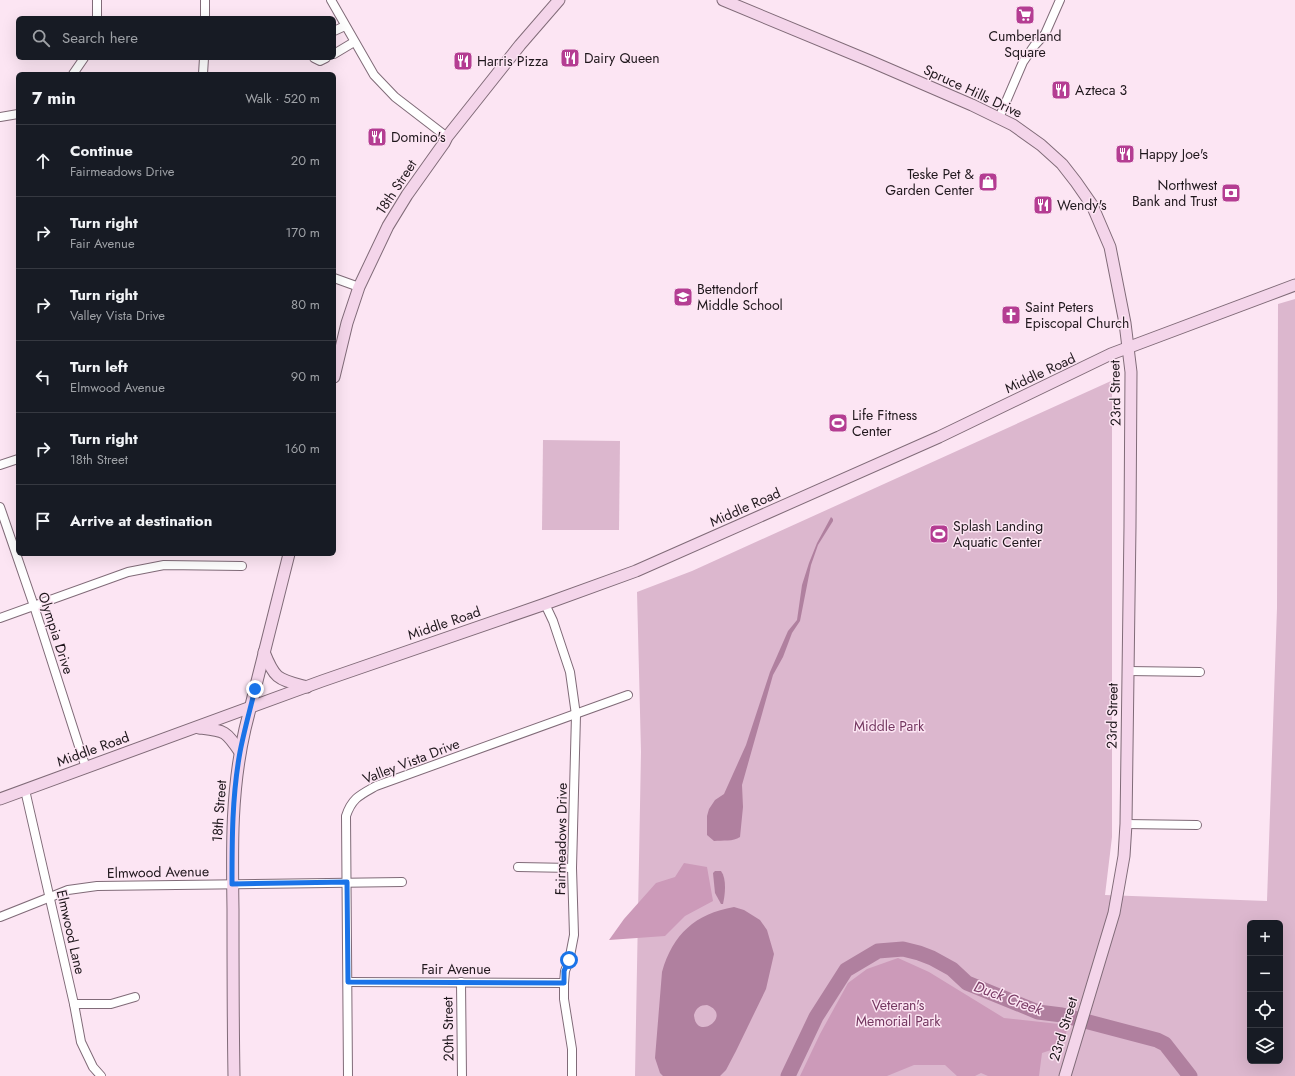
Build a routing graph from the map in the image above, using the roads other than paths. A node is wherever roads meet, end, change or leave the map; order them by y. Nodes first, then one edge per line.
1 (97, 0) edge
2 (205, 0) edge
3 (331, 0) edge
4 (559, 0) edge
5 (723, 0) edge
6 (1060, 0) edge
7 (97, 16) edge
8 (204, 16) edge
9 (345, 26) junction
10 (336, 30) edge
11 (354, 42) junction
12 (336, 53) edge
13 (83, 60) edge
14 (204, 60) edge
15 (74, 72) edge
16 (203, 72) edge
17 (16, 114) edge
18 (0, 117) edge
19 (999, 118) junction
20 (447, 137) junction
21 (336, 279) edge
22 (1295, 285) edge
23 (359, 287) junction
24 (1128, 348) junction
25 (336, 369) edge
26 (16, 460) edge
27 (0, 465) edge
28 (0, 507) edge
29 (16, 554) edge
30 (17, 556) edge
31 (288, 556) edge
32 (242, 566) dead end
33 (545, 604) junction
34 (34, 606) junction
35 (0, 618) edge
36 (264, 652) junction
37 (1128, 672) junction
38 (1200, 672) dead end
39 (307, 687) junction
40 (628, 695) dead end
41 (250, 708) junction
42 (576, 715) junction
43 (196, 728) junction
44 (240, 752) junction
45 (86, 768) junction
46 (25, 790) junction
47 (0, 799) edge
48 (1126, 824) junction
49 (1197, 825) dead end
50 (518, 867) dead end
51 (572, 868) junction
52 (347, 882) junction
53 (402, 882) dead end
54 (232, 884) junction
55 (50, 897) junction
56 (0, 917) edge
57 (348, 982) junction
58 (460, 982) junction
59 (564, 983) junction
60 (135, 997) dead end
61 (74, 1004) junction
62 (100, 1076) edge
63 (234, 1076) edge
64 (348, 1076) edge
65 (462, 1076) edge
66 (572, 1076) edge
67 (1065, 1076) edge

1 - 7 street
2 - 8 street
3 - 9 street
4 - 20 main road, 18th Street
5 - 19 main road, Spruce Hills Drive
6 - 19 street
9 - 10 street
9 - 11 street
11 - 12 street
11 - 20 street
13 - 15 street
14 - 16 street
17 - 18 street
19 - 24 main road, Spruce Hills Drive
20 - 23 main road, 18th Street
21 - 23 street
22 - 24 main road, Middle Road
23 - 25 main road, 18th Street
24 - 33 main road, Middle Road
24 - 37 main road, 23rd Street
26 - 27 street
28 - 29 street, Olympia Drive
30 - 34 street, Olympia Drive
31 - 36 main road, 18th Street
32 - 34 street
33 - 39 main road, Middle Road
33 - 42 street, Fairmeadows Drive
34 - 35 street
34 - 45 street, Olympia Drive
36 - 39 main road
36 - 41 main road, 18th Street
37 - 38 street
37 - 48 main road, 23rd Street
39 - 41 main road, Middle Road
40 - 42 street, Valley Vista Drive
41 - 43 main road, Middle Road
41 - 44 main road, 18th Street
42 - 51 street, Fairmeadows Drive
42 - 52 street, Valley Vista Drive
43 - 44 main road, Middle Road
43 - 45 main road, Middle Road
44 - 54 main road, 18th Street
45 - 46 main road, Middle Road
46 - 47 main road, Middle Road
46 - 55 street, Elmwood Lane
48 - 49 street
48 - 67 main road, 23rd Street
50 - 51 street
51 - 59 street, Fairmeadows Drive
52 - 53 street, Elmwood Avenue
52 - 54 street, Elmwood Avenue
52 - 57 street, Valley Vista Drive
54 - 55 street, Elmwood Avenue
54 - 63 main road, 18th Street
55 - 56 street, Elmwood Avenue
55 - 61 street, Elmwood Lane
57 - 58 street, Fair Avenue
57 - 64 street, Valley Vista Drive
58 - 59 street, Fair Avenue
58 - 65 street, 20th Street
59 - 66 street, Fairmeadows Drive
60 - 61 street
61 - 62 street, Elmwood Lane

